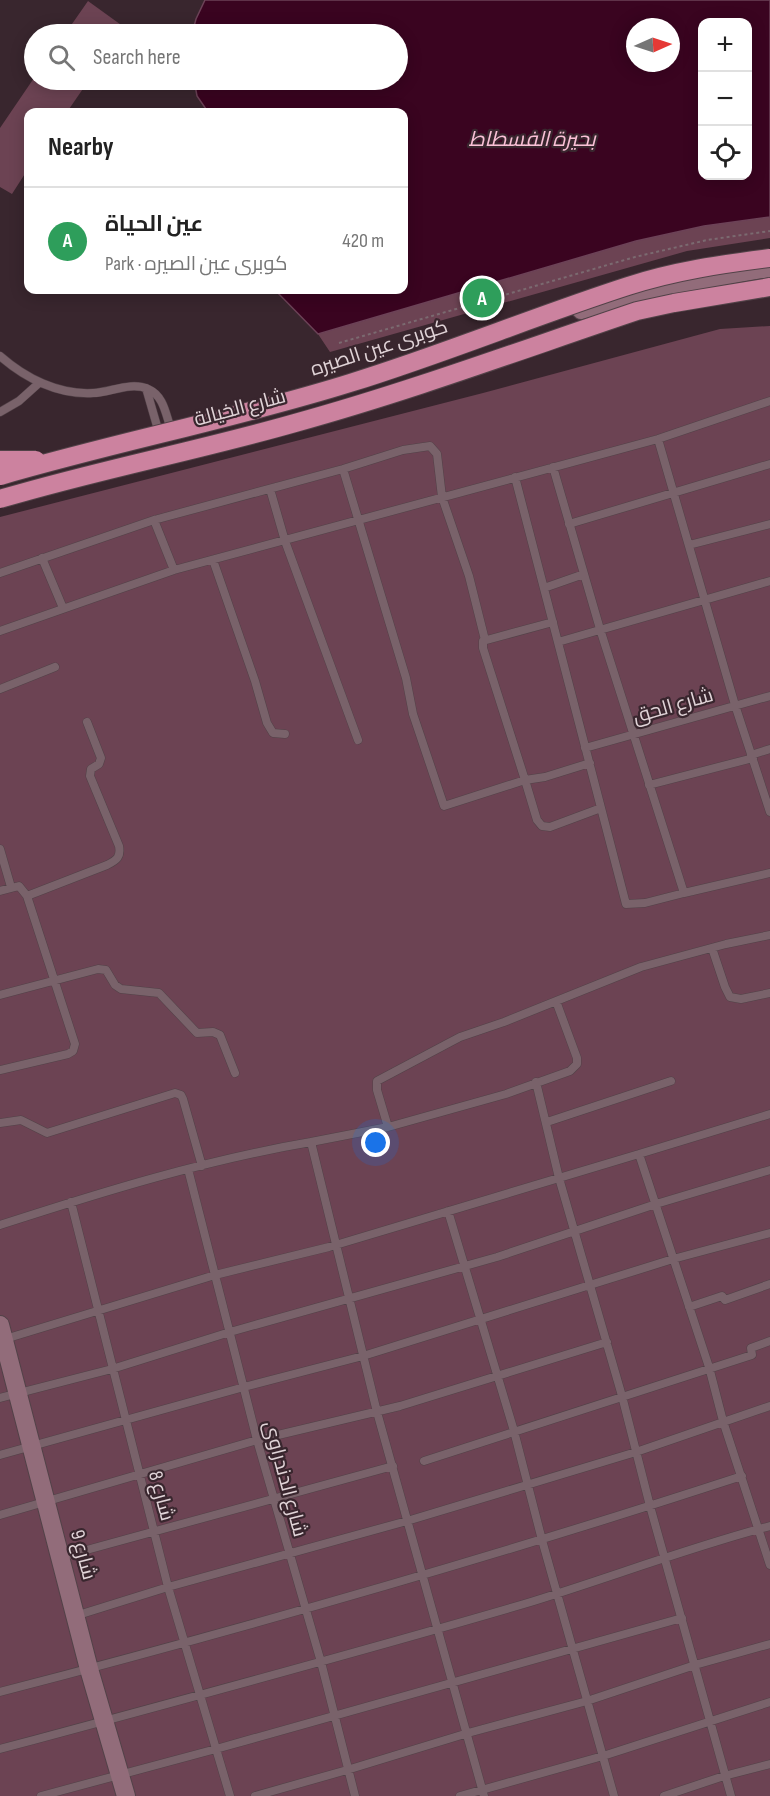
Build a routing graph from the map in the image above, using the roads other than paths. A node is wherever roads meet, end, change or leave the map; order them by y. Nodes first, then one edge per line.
1 (770, 258) edge
2 (770, 268) edge
3 (770, 287) edge
4 (770, 294) edge
5 (0, 356) edge
6 (39, 383) junction
7 (146, 388) junction
8 (770, 401) edge
9 (0, 412) edge
10 (163, 424) junction
11 (658, 439) junction
12 (164, 451) junction
13 (0, 460) edge
14 (50, 461) junction
15 (770, 465) edge
16 (553, 467) junction
17 (0, 468) edge
18 (343, 469) junction
19 (0, 476) edge
20 (516, 477) junction
21 (270, 489) junction
22 (0, 494) edge
23 (674, 494) junction
24 (442, 497) junction
25 (0, 499) edge
26 (154, 520) junction
27 (358, 522) junction
28 (569, 524) junction
29 (770, 524) edge
30 (285, 541) junction
31 (689, 545) junction
32 (42, 558) junction
33 (213, 560) junction
34 (174, 570) junction
35 (0, 573) edge
36 (584, 574) junction
37 (770, 581) edge
38 (544, 588) junction
39 (705, 599) junction
40 (63, 608) junction
41 (553, 622) junction
42 (600, 629) junction
43 (0, 631) edge
44 (485, 640) junction
45 (558, 642) junction
46 (55, 667) dead end
47 (0, 689) edge
48 (770, 696) edge
49 (735, 705) junction
50 (87, 722) dead end
51 (634, 734) junction
52 (285, 735) dead end
53 (358, 740) dead end
54 (585, 748) junction
55 (770, 749) edge
56 (752, 756) junction
57 (590, 763) junction
58 (525, 780) junction
59 (649, 785) junction
60 (602, 808) junction
61 (770, 811) edge
62 (0, 849) edge
63 (770, 873) edge
64 (11, 887) junction
65 (0, 891) edge
66 (684, 893) junction
67 (27, 896) junction
68 (770, 935) edge
69 (712, 948) junction
70 (55, 980) junction
71 (770, 993) edge
72 (0, 995) edge
73 (556, 1001) junction
74 (0, 1070) edge
75 (235, 1073) dead end
76 (671, 1081) dead end
77 (536, 1082) junction
78 (770, 1114) edge
79 (547, 1122) junction
80 (0, 1123) edge
81 (388, 1128) junction
82 (311, 1142) junction
83 (639, 1154) junction
84 (202, 1166) junction
85 (188, 1169) junction
86 (770, 1170) edge
87 (559, 1178) junction
88 (71, 1202) junction
89 (656, 1204) junction
90 (448, 1211) junction
91 (0, 1225) edge
92 (574, 1232) junction
93 (770, 1233) edge
94 (335, 1245) junction
95 (673, 1259) junction
96 (464, 1266) junction
97 (215, 1275) junction
98 (770, 1284) edge
99 (591, 1286) junction
100 (349, 1300) junction
101 (689, 1307) junction
102 (97, 1311) junction
103 (480, 1320) junction
104 (2, 1332) edge
105 (230, 1332) junction
106 (770, 1341) edge
107 (607, 1342) junction
108 (363, 1356) junction
109 (709, 1367) junction
110 (112, 1369) junction
111 (497, 1376) junction
112 (244, 1387) junction
113 (8, 1396) edge
114 (622, 1396) junction
115 (770, 1406) edge
116 (377, 1412) junction
117 (125, 1420) junction
118 (723, 1421) junction
119 (514, 1431) junction
120 (256, 1440) junction
121 (30, 1446) junction
122 (636, 1452) junction
123 (0, 1455) edge
124 (424, 1461) dead end
125 (393, 1466) junction
126 (138, 1476) junction
127 (741, 1476) junction
128 (528, 1485) junction
129 (272, 1497) junction
130 (45, 1502) junction
131 (650, 1506) junction
132 (0, 1515) edge
133 (407, 1521) junction
134 (770, 1526) edge
135 (759, 1529) junction
136 (154, 1532) junction
137 (542, 1540) junction
138 (289, 1555) junction
139 (60, 1557) junction
140 (665, 1557) junction
141 (770, 1565) edge
142 (424, 1575) junction
143 (168, 1587) junction
144 (557, 1594) junction
145 (305, 1609) junction
146 (75, 1616) junction
147 (682, 1618) junction
148 (439, 1629) junction
149 (184, 1641) junction
150 (770, 1644) edge
151 (573, 1649) junction
152 (321, 1662) junction
153 (695, 1665) junction
154 (89, 1669) junction
155 (453, 1682) junction
156 (0, 1692) edge
157 (198, 1694) junction
158 (588, 1701) junction
159 (770, 1702) edge
160 (334, 1715) junction
161 (104, 1721) junction
162 (710, 1722) junction
163 (468, 1733) junction
164 (0, 1749) edge
165 (216, 1749) junction
166 (603, 1756) junction
167 (770, 1764) edge
168 (347, 1770) junction
169 (120, 1775) junction
170 (724, 1776) junction
171 (483, 1793) edge
172 (41, 1796) edge
173 (126, 1796) edge
174 (230, 1796) edge
175 (255, 1796) edge
176 (355, 1796) edge
177 (460, 1796) edge
178 (614, 1796) edge
179 (664, 1796) edge
180 (731, 1796) edge

1 - 14 highway, كوبرى عين الصيره, bridge
2 - 10 street, شارع الخيالة
3 - 25 highway, bridge
4 - 12 street, شارع الخيالة
5 - 6 lane
6 - 7 lane
6 - 9 lane
7 - 10 lane
7 - 10 lane
8 - 11 lane
10 - 12 street
10 - 17 street, شارع الخيالة
11 - 16 lane
11 - 23 lane
12 - 22 street, شارع الخيالة
13 - 14 highway, bridge
14 - 19 highway, كوبرى عين الصيره, bridge
15 - 23 lane
16 - 20 lane
16 - 28 lane
18 - 21 lane
18 - 24 lane
18 - 27 lane
20 - 24 lane
20 - 38 lane
21 - 26 lane
21 - 30 lane
23 - 28 lane
23 - 31 lane
24 - 27 lane
24 - 44 lane
26 - 32 lane
26 - 34 lane
27 - 30 lane
27 - 58 lane
28 - 36 lane
29 - 31 lane
30 - 33 lane
30 - 53 lane
31 - 39 lane
32 - 35 lane
32 - 40 lane
33 - 34 lane
33 - 52 lane
34 - 40 lane
36 - 38 lane
36 - 42 lane
37 - 39 lane
38 - 41 lane
39 - 42 lane
39 - 49 lane
40 - 43 lane
41 - 44 lane
41 - 45 lane
42 - 45 lane
42 - 51 lane
44 - 58 lane
45 - 54 lane
46 - 47 lane
48 - 49 lane, شارع الحق
49 - 51 lane, شارع الحق
49 - 56 lane
50 - 67 lane
51 - 54 lane, شارع الحق
51 - 59 lane
54 - 57 lane
55 - 56 lane
56 - 59 lane
56 - 61 lane
57 - 58 lane
57 - 60 lane
58 - 60 lane
59 - 66 lane
60 - 66 lane
62 - 64 lane
63 - 66 lane
64 - 65 lane
64 - 67 lane
67 - 70 lane
68 - 69 lane
69 - 71 lane
69 - 73 lane
70 - 72 lane
70 - 74 lane
70 - 75 lane
73 - 77 lane
73 - 81 lane
76 - 79 lane
77 - 79 lane
77 - 81 lane
78 - 83 lane
79 - 87 lane
80 - 84 lane
81 - 82 lane
82 - 84 lane
82 - 94 lane
83 - 87 lane
83 - 89 lane
84 - 85 lane
85 - 88 lane
85 - 97 lane, شارع الدندراوى
86 - 89 lane
87 - 90 lane
87 - 92 lane
88 - 91 lane
88 - 102 lane, شارع 8
89 - 92 lane
89 - 95 lane
90 - 94 lane
90 - 96 lane
92 - 96 lane
92 - 99 lane
93 - 95 lane
94 - 97 lane
94 - 100 lane
95 - 99 lane
95 - 101 lane
96 - 100 lane
96 - 103 lane
97 - 102 lane
97 - 105 lane, شارع الدندراوى
98 - 101 lane
99 - 103 lane
99 - 107 lane
100 - 105 lane
100 - 108 lane
101 - 109 lane
102 - 104 lane
102 - 110 lane, شارع 8
103 - 108 lane
103 - 111 lane
104 - 113 street, شارع 9
105 - 110 lane
105 - 112 lane, شارع الدندراوى
106 - 109 lane
107 - 111 lane
107 - 114 lane
108 - 112 lane
108 - 116 lane
109 - 114 lane
109 - 118 lane
110 - 113 lane
110 - 117 lane, شارع 8
111 - 116 lane
111 - 119 lane
112 - 117 lane
112 - 120 lane, شارع الدندراوى
113 - 121 street, شارع 9
114 - 119 lane
114 - 122 lane
115 - 118 lane
116 - 120 lane
116 - 125 lane
117 - 121 lane
117 - 126 lane, شارع 8
118 - 122 lane
118 - 127 lane
119 - 124 lane
119 - 128 lane
120 - 126 lane
120 - 129 lane, شارع الدندراوى
121 - 123 lane
121 - 130 street, شارع 9
122 - 128 lane
122 - 131 lane
125 - 129 lane
125 - 133 lane
126 - 130 lane
126 - 136 lane, شارع 8
127 - 131 lane
127 - 135 lane
128 - 133 lane
128 - 137 lane
129 - 136 lane
129 - 138 lane, شارع الدندراوى
130 - 132 lane
130 - 139 street, شارع 9
131 - 137 lane
131 - 140 lane
133 - 138 lane
133 - 142 lane
134 - 135 lane
135 - 140 lane
135 - 141 lane
136 - 139 lane
136 - 143 lane, شارع 8
137 - 142 lane
137 - 144 lane
138 - 143 lane
138 - 145 lane, شارع الدندراوى
139 - 146 street, شارع 9
140 - 144 lane
140 - 147 lane
142 - 145 lane
142 - 148 lane
143 - 146 lane
143 - 149 lane, شارع 8
144 - 148 lane
144 - 151 lane
145 - 149 lane
145 - 152 lane, شارع الدندراوى
146 - 154 street, شارع 9
147 - 151 lane
147 - 153 lane
148 - 152 lane
148 - 155 lane
149 - 154 lane
149 - 157 lane, شارع 8
150 - 153 lane
151 - 155 lane
151 - 158 lane
152 - 157 lane
152 - 160 lane, شارع الدندراوى
153 - 158 lane
153 - 162 lane
154 - 156 lane
154 - 161 street, شارع 9
155 - 160 lane
155 - 163 lane
157 - 161 lane
157 - 165 lane, شارع 8
158 - 163 lane
158 - 166 lane
159 - 162 lane
160 - 165 lane
160 - 168 lane, شارع الدندراوى
161 - 164 lane
161 - 169 street, شارع 9
162 - 166 lane
162 - 170 lane
163 - 168 lane
163 - 171 lane
165 - 169 lane
165 - 174 lane, شارع 8
166 - 171 lane
166 - 178 lane
167 - 170 lane
168 - 175 lane
168 - 176 lane, شارع الدندراوى
169 - 172 lane
169 - 173 street, شارع 9
170 - 179 lane
170 - 180 lane
171 - 177 lane

